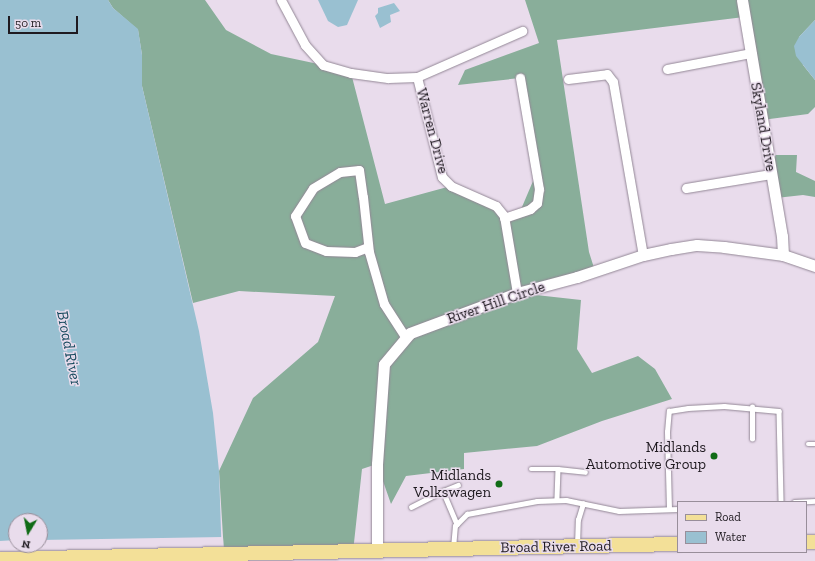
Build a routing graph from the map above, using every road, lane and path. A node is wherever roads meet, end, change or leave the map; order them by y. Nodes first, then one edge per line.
1 (281, 0) edge
2 (742, 0) edge
3 (522, 31) dead end
4 (751, 53) junction
5 (667, 68) dead end
6 (417, 77) junction
7 (520, 78) dead end
8 (568, 79) dead end
9 (771, 174) junction
10 (686, 188) dead end
11 (504, 218) junction
12 (368, 247) junction
13 (643, 255) junction
14 (783, 255) junction
15 (815, 266) edge
16 (517, 293) junction
17 (406, 338) junction
18 (752, 407) junction
19 (752, 439) dead end
20 (808, 444) dead end
21 (815, 444) edge
22 (531, 469) dead end
23 (558, 469) junction
24 (585, 472) dead end
25 (458, 485) dead end
26 (443, 491) junction
27 (557, 500) junction
28 (781, 501) edge
29 (583, 504) junction
30 (411, 507) dead end
31 (669, 509) junction
32 (677, 509) edge
33 (457, 524) junction
34 (677, 544) edge
35 (577, 546) junction
36 (453, 550) junction
37 (304, 552) junction
38 (379, 556) edge
39 (0, 559) edge
40 (326, 561) edge

1 - 6 street, Warren Drive
2 - 4 street, Skyland Drive
3 - 6 street, Warren Drive
4 - 5 street
4 - 9 street, Skyland Drive
6 - 11 street, Warren Drive
7 - 11 street
8 - 13 street
9 - 10 street
9 - 14 street, Skyland Drive
11 - 16 street
12 - 12 street
12 - 17 street
13 - 14 street, River Hill Circle
13 - 16 street, River Hill Circle
14 - 15 street, River Hill Circle
16 - 17 street, River Hill Circle
17 - 38 street, River Hill Circle
18 - 19 lane
18 - 28 lane
18 - 31 lane
20 - 21 lane
22 - 23 lane
23 - 24 lane
23 - 27 lane
25 - 26 lane
26 - 30 lane
26 - 33 lane
27 - 29 lane
27 - 33 lane
29 - 31 lane
29 - 35 lane
31 - 32 lane
33 - 36 lane
34 - 35 main road, Broad River Road
35 - 36 main road, Broad River Road
36 - 38 main road, Broad River Road
37 - 38 main road, Broad River Road
37 - 39 main road, Broad River Road
37 - 40 main road

